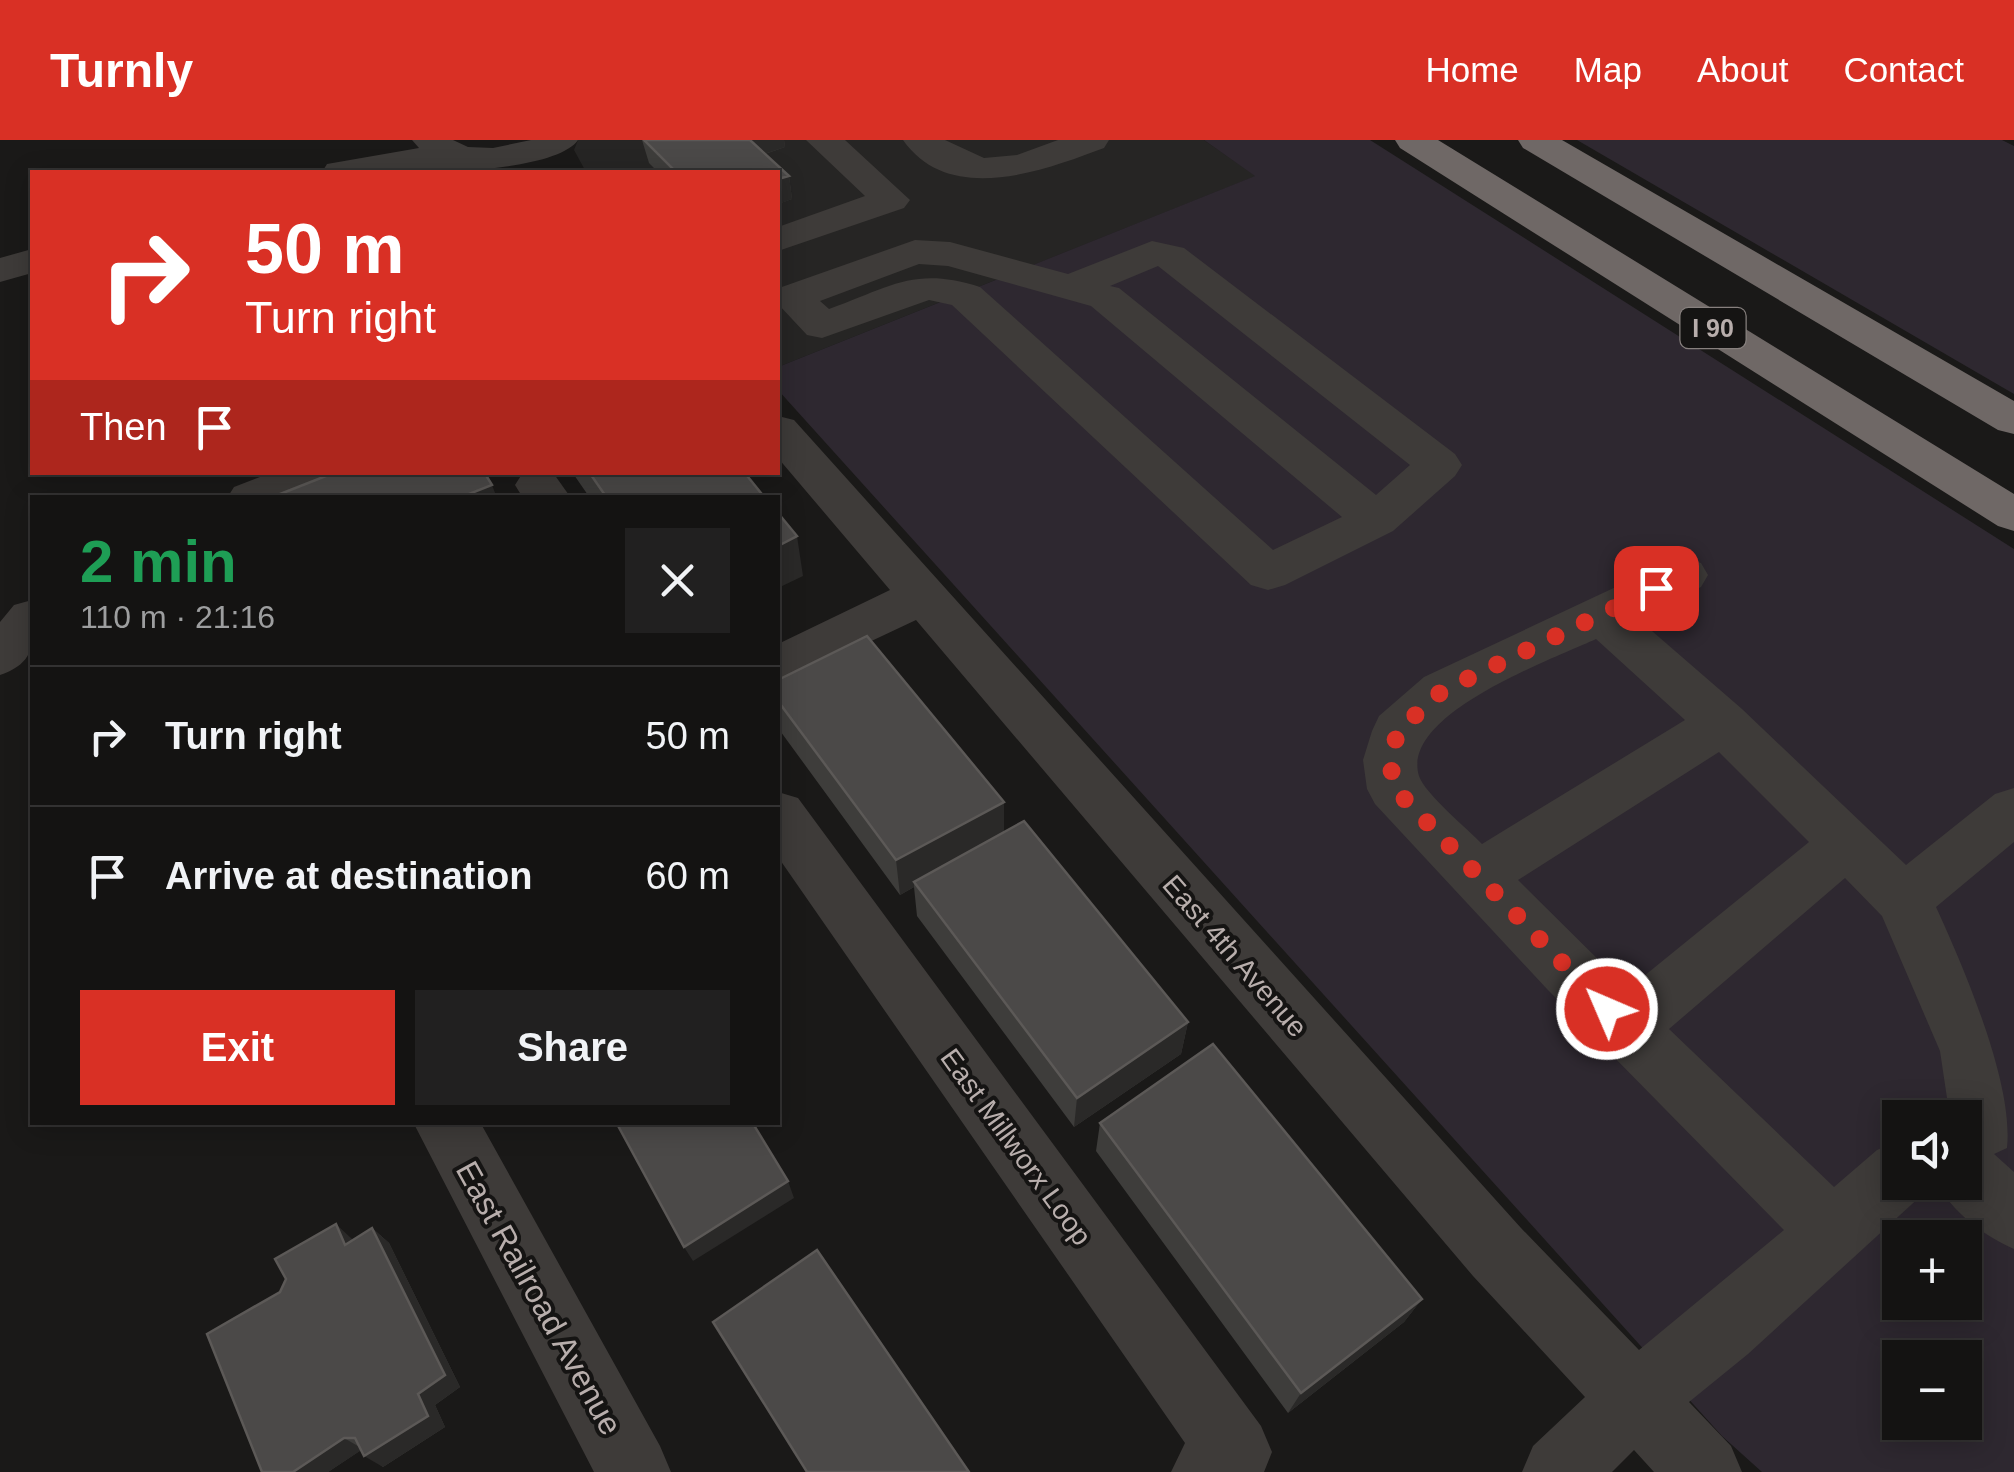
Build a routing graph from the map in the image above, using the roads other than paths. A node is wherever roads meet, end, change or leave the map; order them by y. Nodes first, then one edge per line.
1 (393, 140) edge
2 (430, 140) edge
3 (562, 140) edge
4 (824, 140) edge
5 (921, 140) edge
6 (1091, 140) edge
7 (1413, 140) edge
8 (1536, 140) edge
9 (493, 163) edge
10 (321, 170) edge
11 (351, 170) edge
12 (570, 170) edge
13 (780, 239) edge
14 (30, 261) edge
15 (1, 270) edge
16 (1009, 271) junction
17 (1074, 288) junction
18 (783, 294) edge
19 (976, 304) junction
20 (2014, 420) edge
21 (780, 432) edge
22 (310, 475) edge
23 (258, 495) edge
24 (2014, 515) edge
25 (1376, 520) junction
26 (1684, 575) dead end
27 (922, 596) junction
28 (1601, 615) junction
29 (30, 620) edge
30 (0, 656) edge
31 (780, 665) edge
32 (1722, 723) junction
33 (2014, 810) edge
34 (780, 817) edge
35 (1846, 844) junction
36 (1478, 876) junction
37 (1904, 900) junction
38 (1626, 1028) junction
39 (1978, 1100) edge
40 (447, 1125) edge
41 (1982, 1137) edge
42 (1882, 1188) edge
43 (2014, 1216) edge
44 (1832, 1232) junction
45 (1634, 1400) junction
46 (634, 1472) edge
47 (1208, 1472) edge
48 (1559, 1472) edge
49 (1704, 1472) edge

1 - 10 street
2 - 9 street
3 - 9 street
3 - 12 street
4 - 13 street
5 - 6 street
7 - 24 highway, I 90
8 - 20 highway, I 90
9 - 11 street
14 - 15 street
16 - 17 street
16 - 18 street
16 - 19 street
17 - 25 street
17 - 25 street
18 - 19 street
19 - 25 street
21 - 27 street, East 4th Avenue
22 - 23 street
26 - 28 street
27 - 31 street
27 - 45 street, East 4th Avenue
28 - 32 street
28 - 36 street
29 - 30 street
32 - 35 street
32 - 36 street
33 - 37 street
34 - 47 street, East Millworx Loop
35 - 37 street
35 - 38 street
36 - 38 street
37 - 39 street
38 - 44 street
40 - 46 street, East Railroad Avenue
41 - 43 street
42 - 44 street
44 - 45 street
45 - 48 street
45 - 49 street, East 4th Avenue

